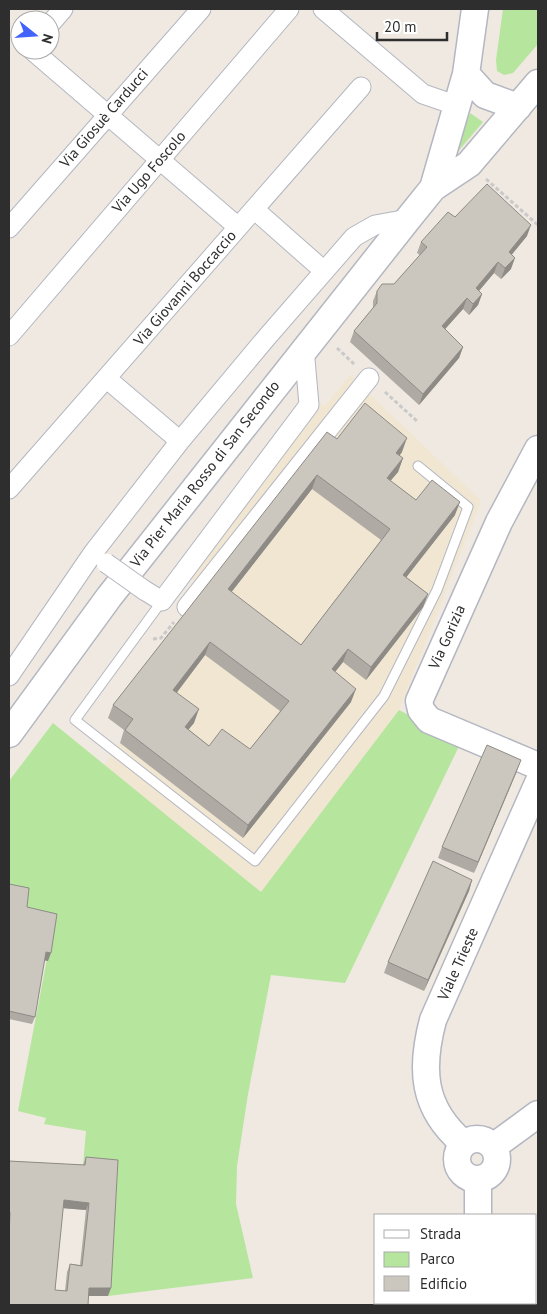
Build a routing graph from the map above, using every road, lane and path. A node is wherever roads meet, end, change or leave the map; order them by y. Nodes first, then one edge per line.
1 (201, 9) edge
2 (290, 9) edge
3 (323, 9) edge
4 (475, 9) edge
5 (43, 60) edge
6 (466, 74) junction
7 (538, 83) edge
8 (361, 86) dead end
9 (458, 106) junction
10 (518, 107) junction
11 (106, 116) junction
12 (160, 160) junction
13 (468, 164) junction
14 (433, 188) junction
15 (254, 209) junction
16 (408, 219) junction
17 (538, 225) edge
18 (238, 227) junction
19 (9, 228) edge
20 (324, 271) junction
21 (9, 336) edge
22 (304, 348) junction
23 (106, 378) junction
24 (369, 378) dead end
25 (180, 441) junction
26 (538, 449) edge
27 (418, 466) dead end
28 (9, 489) edge
29 (99, 558) junction
30 (162, 601) junction
31 (187, 607) edge
32 (9, 676) edge
33 (9, 734) edge
34 (538, 766) edge
35 (538, 783) edge
36 (538, 1114) edge
37 (463, 1143) junction
38 (493, 1147) junction
39 (478, 1179) junction
40 (478, 1214) edge

1 - 11 street, Via Giosuè Carducci
2 - 12 street, Via Ugo Foscolo
3 - 9 street
4 - 6 main road
5 - 11 street
6 - 9 main road
6 - 10 main road
7 - 10 main road, Via Pier Maria Rosso di San Secondo
8 - 15 street, Via Giovanni Boccaccio
9 - 14 main road
10 - 13 main road, Via Pier Maria Rosso di San Secondo
11 - 12 street
11 - 19 street, Via Giosuè Carducci
12 - 18 street
12 - 21 street, Via Ugo Foscolo
13 - 14 main road, Via Pier Maria Rosso di San Secondo
13 - 17 path
14 - 16 main road, Via Pier Maria Rosso di San Secondo
15 - 18 street, Via Giovanni Boccaccio
15 - 20 street
16 - 20 street
16 - 22 main road, Via Pier Maria Rosso di San Secondo
18 - 23 street, Via Giovanni Boccaccio
20 - 25 street
22 - 30 street
22 - 33 main road, Via Pier Maria Rosso di San Secondo
23 - 25 street
23 - 28 street, Via Giovanni Boccaccio
24 - 31 street
25 - 29 street
26 - 34 main road, Via Gorizia
27 - 30 lane
29 - 30 street, bridge
29 - 32 street
35 - 37 main road, Viale Trieste
36 - 38 main road
37 - 38 main road
37 - 39 main road
38 - 39 main road
39 - 40 main road

